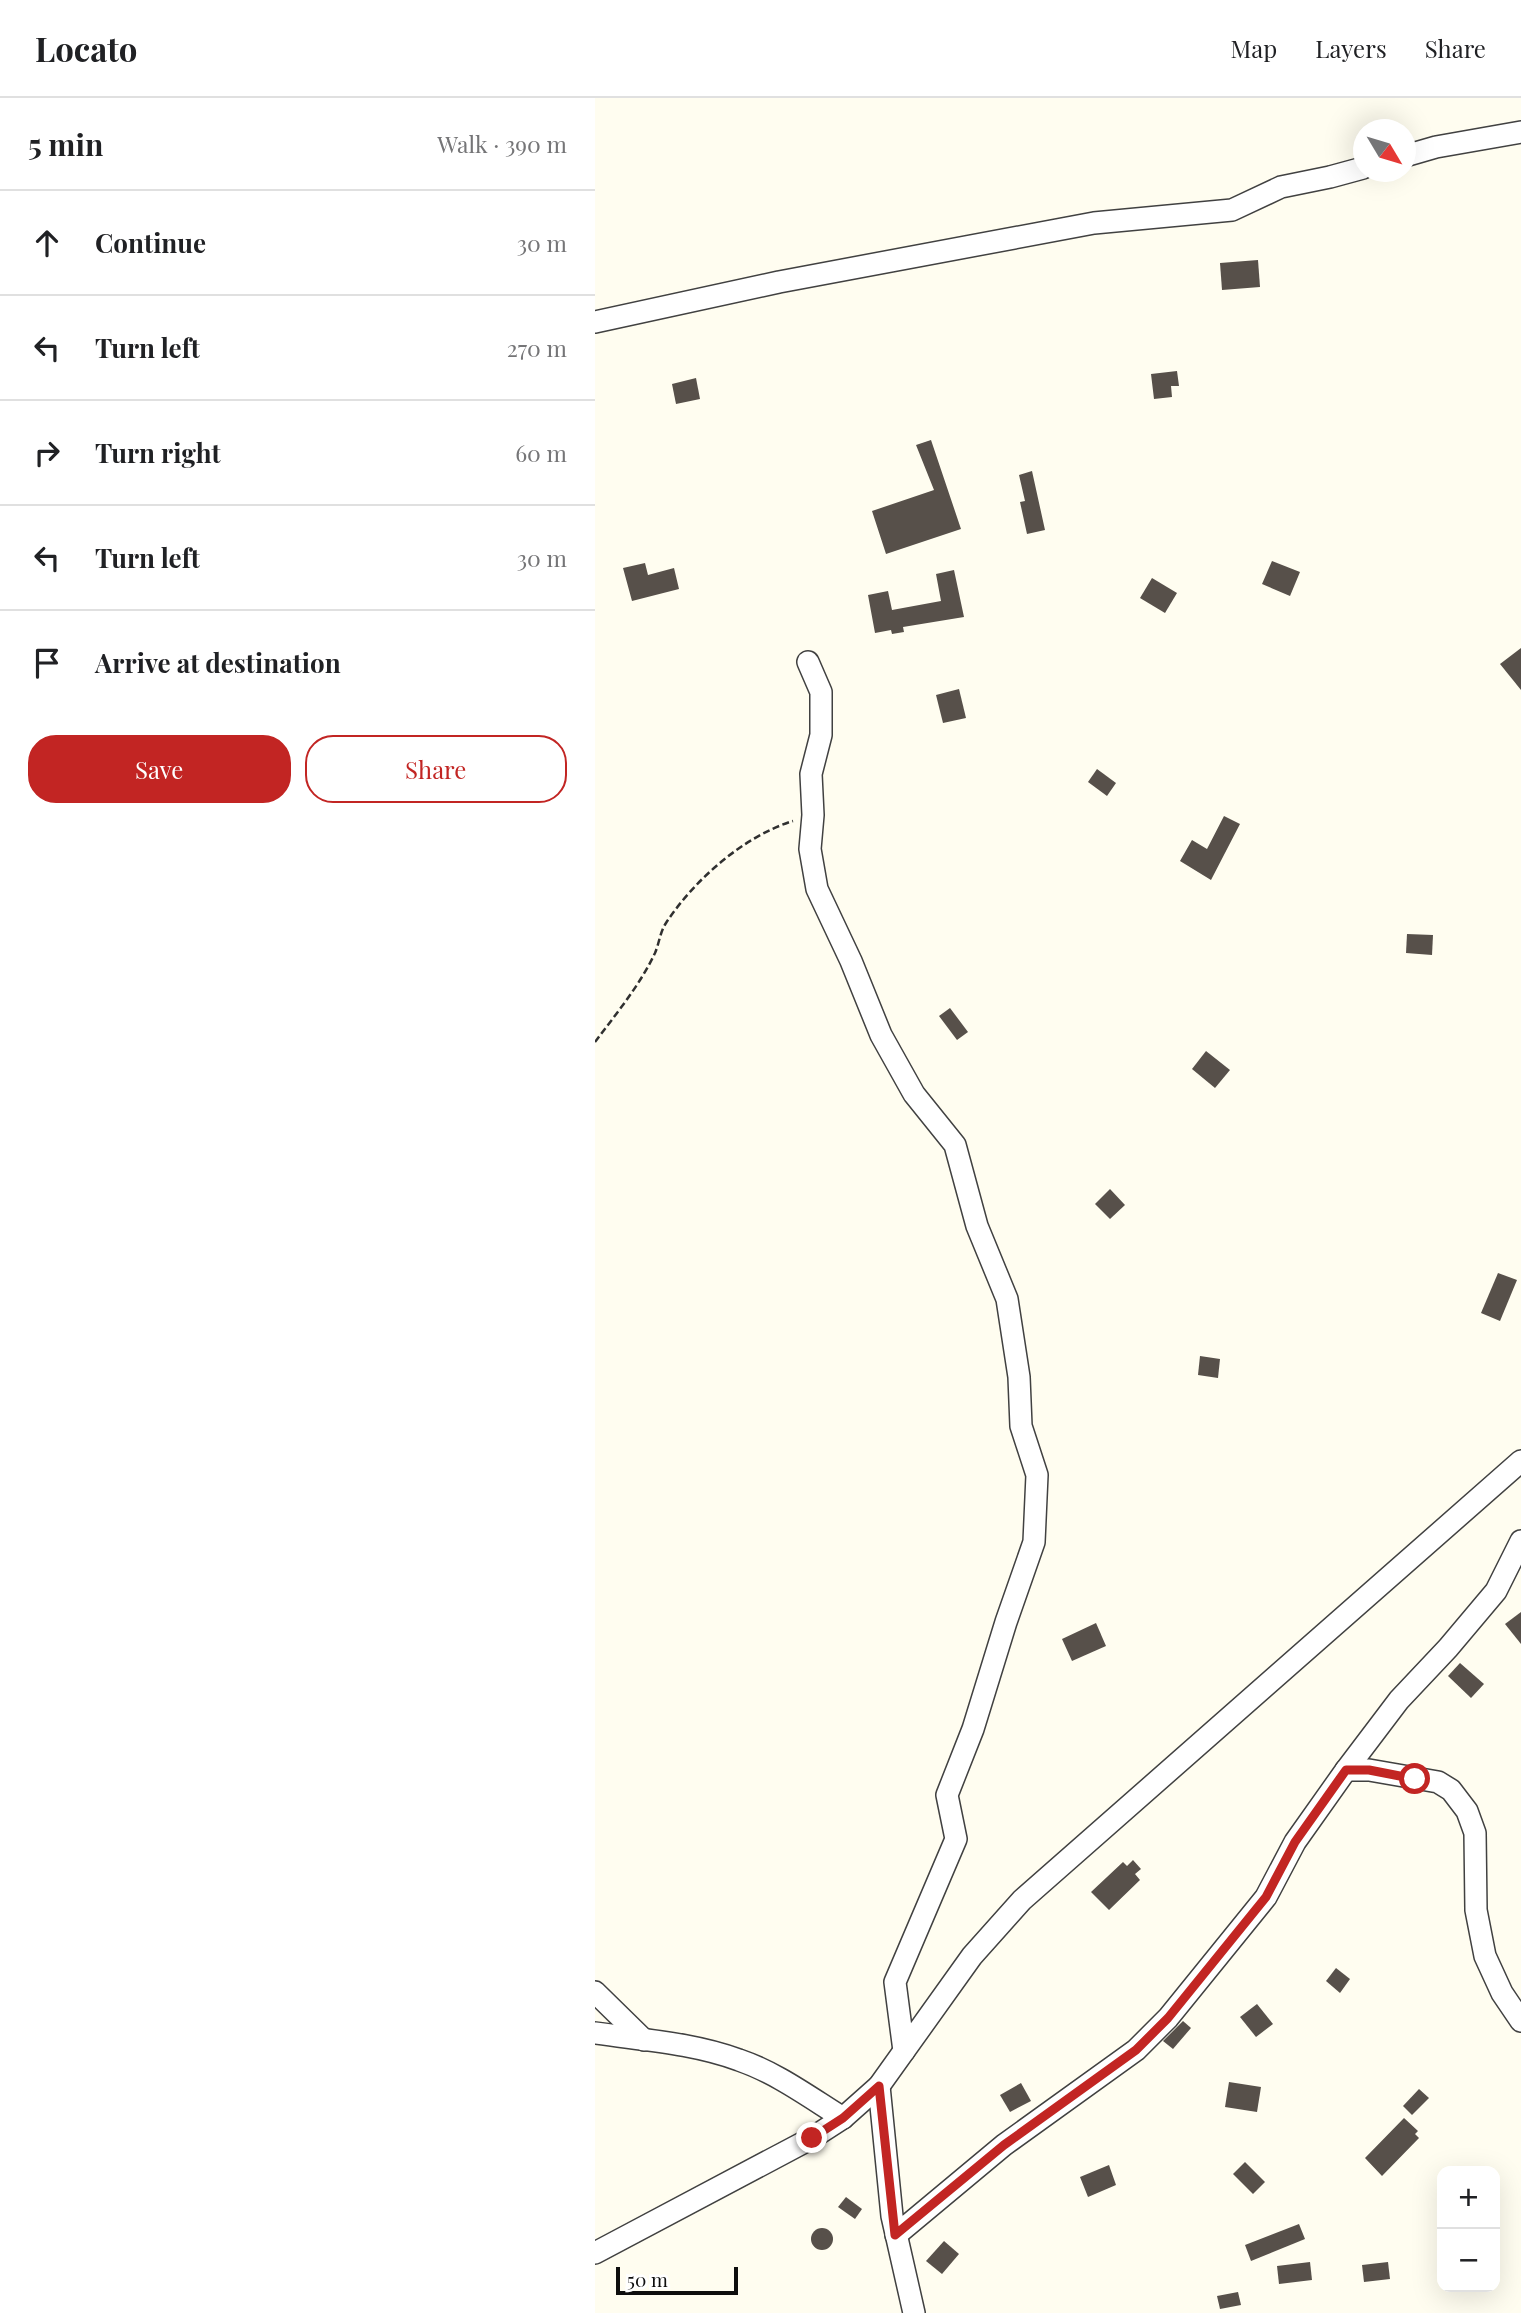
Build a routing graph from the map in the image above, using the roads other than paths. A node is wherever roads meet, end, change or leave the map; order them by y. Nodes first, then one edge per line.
1 (1521, 132) edge
2 (1416, 153) edge
3 (1353, 170) edge
4 (595, 323) edge
5 (809, 662) dead end
6 (1521, 1461) edge
7 (1521, 1541) edge
8 (1346, 1770) junction
9 (595, 1992) edge
10 (1521, 2021) edge
11 (595, 2033) edge
12 (644, 2040) junction
13 (904, 2051) junction
14 (879, 2086) junction
15 (843, 2118) junction
16 (895, 2235) junction
17 (595, 2253) edge
18 (914, 2313) edge

1 - 2 street
3 - 4 street
5 - 13 street
6 - 13 street
7 - 8 street
8 - 10 street
8 - 16 street
9 - 12 street
11 - 12 street
12 - 15 street
13 - 14 street
14 - 15 street
14 - 16 street
15 - 17 street
16 - 18 street

